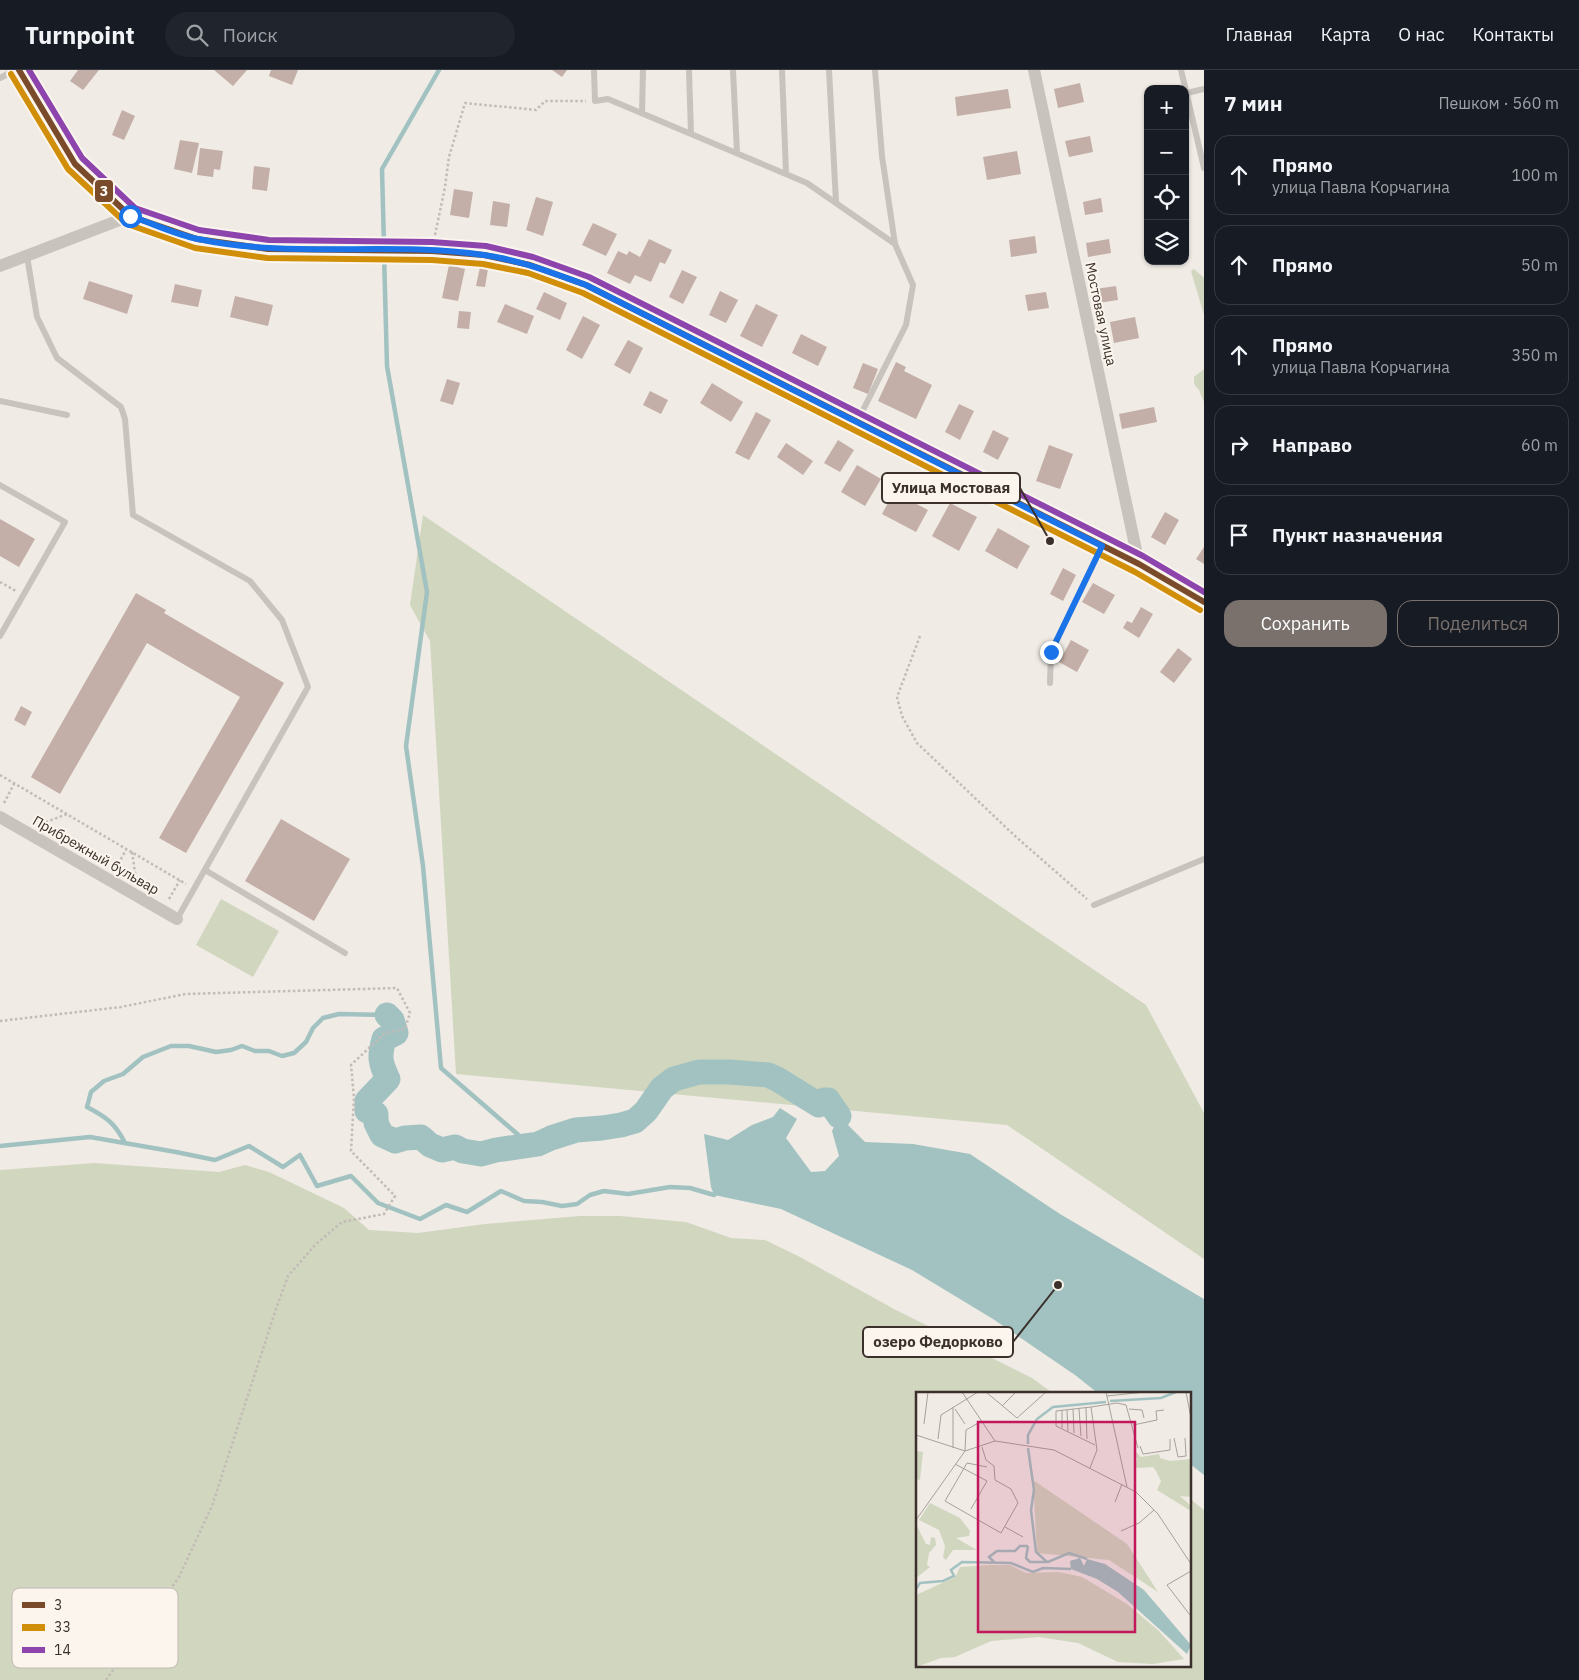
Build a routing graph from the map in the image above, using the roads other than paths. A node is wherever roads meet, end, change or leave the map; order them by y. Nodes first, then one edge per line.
1 (17, 70) edge
2 (594, 70) edge
3 (643, 70) edge
4 (689, 70) edge
5 (733, 70) edge
6 (782, 70) edge
7 (829, 70) edge
8 (875, 70) edge
9 (1034, 70) edge
10 (1181, 70) edge
11 (0, 78) edge
12 (1185, 85) edge
13 (1204, 88) edge
14 (1189, 92) edge
15 (1189, 102) edge
16 (642, 112) junction
17 (691, 133) junction
18 (737, 152) junction
19 (1204, 168) edge
20 (786, 173) junction
21 (836, 202) junction
22 (130, 216) junction
23 (895, 244) junction
24 (27, 256) junction
25 (0, 266) edge
26 (0, 401) edge
27 (67, 415) dead end
28 (857, 421) junction
29 (0, 485) edge
30 (1102, 546) junction
31 (1139, 564) junction
32 (1204, 602) edge
33 (0, 636) edge
34 (1050, 683) dead end
35 (0, 817) edge
36 (1204, 860) edge
37 (205, 870) junction
38 (1094, 905) road end
39 (177, 919) joint
40 (345, 953) dead end

1 - 11 lane
1 - 22 main road
2 - 16 lane
3 - 16 lane
4 - 17 lane
5 - 18 lane
6 - 20 lane
7 - 21 lane
8 - 23 lane
9 - 31 street, Мостовая улица
10 - 12 lane
13 - 14 lane
15 - 19 lane
16 - 17 lane
17 - 18 lane
18 - 20 lane
20 - 21 lane
21 - 23 lane
22 - 24 street
22 - 28 main road
23 - 28 lane
24 - 25 street
24 - 37 lane
26 - 27 lane
28 - 30 main road
29 - 33 lane
30 - 31 main road
30 - 34 lane
31 - 32 main road
35 - 39 street, Прибрежный бульвар
36 - 38 lane
37 - 39 lane
37 - 40 lane

